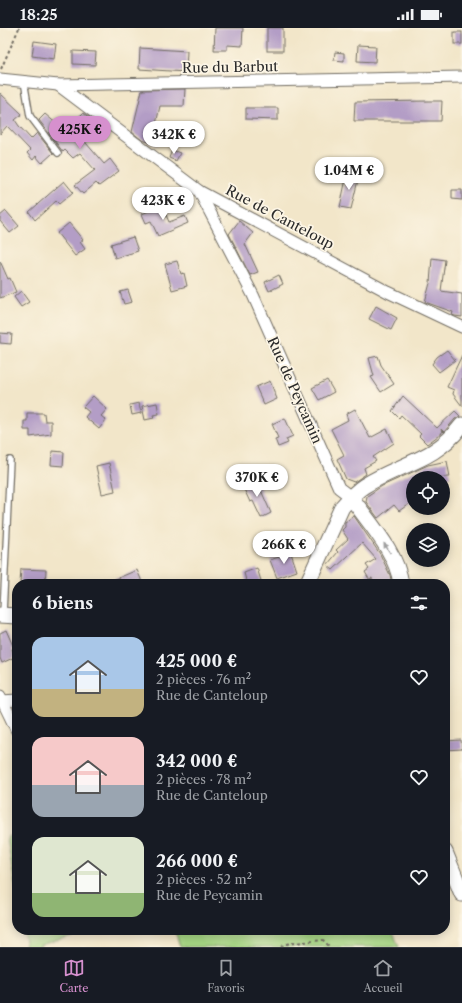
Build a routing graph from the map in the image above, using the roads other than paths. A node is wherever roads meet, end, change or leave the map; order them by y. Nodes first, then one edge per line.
1 (462, 77) edge
2 (0, 79) edge
3 (24, 82) junction
4 (58, 86) junction
5 (58, 153) dead end
6 (199, 191) junction
7 (462, 327) edge
8 (462, 425) edge
9 (10, 460) dead end
10 (351, 497) junction
11 (309, 579) edge
12 (400, 579) edge
13 (7, 615) edge
14 (1, 699) edge
15 (12, 700) edge
16 (12, 721) edge
17 (450, 864) edge
18 (462, 894) edge

1 - 4 street, Rue du Barbut
2 - 3 street, Rue du Barbut
3 - 4 street, Rue du Barbut
3 - 5 lane
4 - 6 street, Rue de Canteloup
6 - 7 street, Rue de Canteloup
6 - 10 street, Rue de Peycamin
8 - 10 street
9 - 13 lane
10 - 11 street
12 -> 10 street
14 - 15 street
14 - 16 street
17 - 18 street

